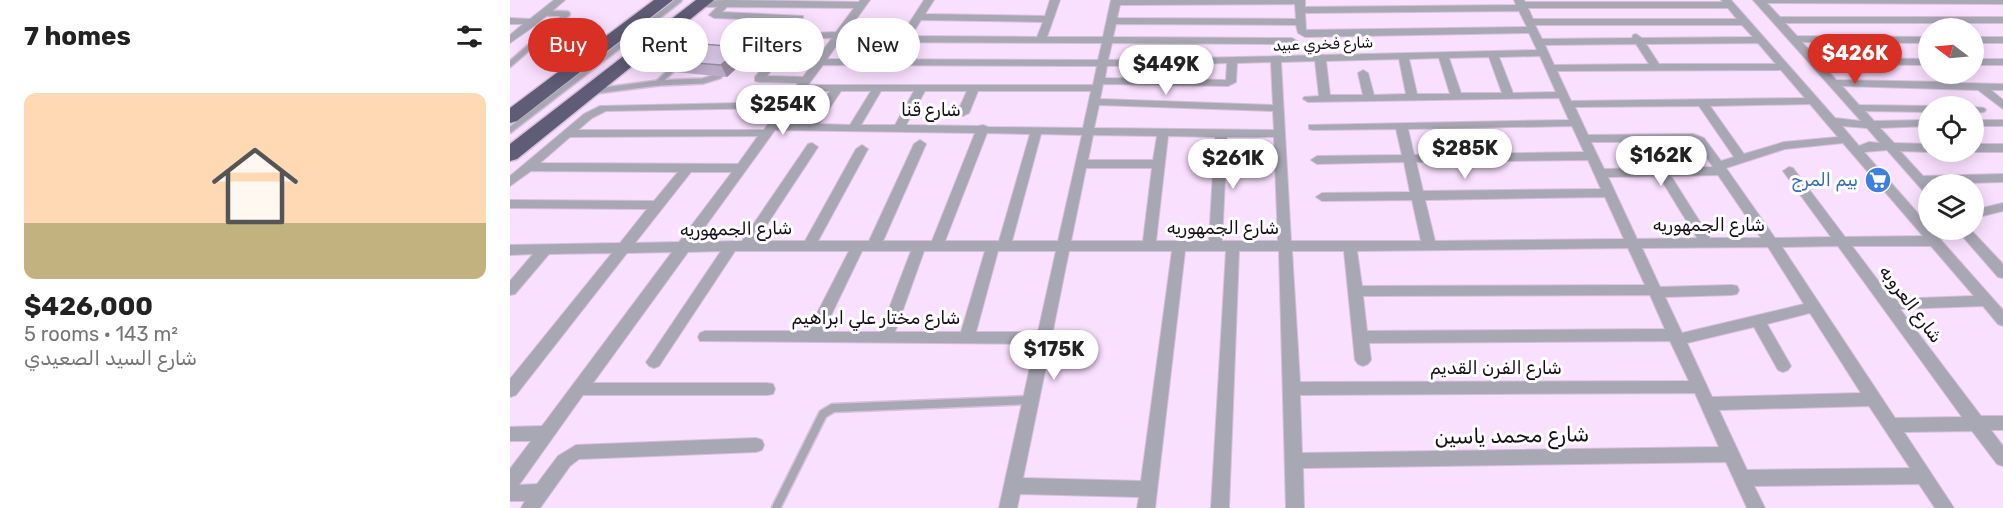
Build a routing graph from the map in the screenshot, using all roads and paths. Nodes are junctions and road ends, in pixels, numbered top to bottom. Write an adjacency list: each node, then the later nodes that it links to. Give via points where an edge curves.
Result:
1 (560, 0): 20 (street)
2 (648, 0): 96 (highway)
3 (665, 0): 105 (highway)
4 (679, 0): 120 (lane)
5 (929, 0): 21 (street)
6 (1055, 0): 26 (street)
7 (1759, 0): 8 (street); 27 (street)
8 (1893, 0): 9 (street)
9 (1987, 0): 11 (street)
10 (1116, 1): 17 (street); 30 (street)
11 (2003, 1)
12 (703, 2): 13 (street); 23 (highway)
13 (728, 2): 14 (street); 24 (street, via 714,15)
14 (814, 2): 16 (street)
15 (1728, 2): 18 (street); 34 (street)
16 (863, 3): 25 (street)
17 (1300, 4): 19 (street); 32 (street)
18 (1521, 4): 19 (street); 36 (street)
19 (1412, 9): 37 (street)
20 (545, 13): 22 (street); 66 (lane, via 567,14)
21 (918, 17): 26 (street)
22 (539, 18)
23 (683, 18)
24 (800, 18)
25 (852, 18)
26 (1048, 19): 47 (street)
27 (1777, 20): 28 (street); 40 (street)
28 (2003, 20)
29 (510, 21): 31 (street)
30 (1112, 21): 32 (street); 48 (street)
31 (528, 22)
32 (1301, 22): 37 (street, via 1301,32 1305,34)
33 (1625, 22): 34 (street); 36 (street); 50 (street)
34 (1744, 22): 43 (street)
35 (528, 26): 41 (street)
36 (1531, 26): 37 (street); 51 (street)
37 (1418, 32)
38 (836, 37): 77 (street, via 793,36 759,79)
39 (920, 39): 47 (street)
40 (1795, 39): 44 (street); 60 (street)
41 (510, 40)
42 (836, 40): 54 (street)
43 (1761, 40): 50 (street); 67 (street)
44 (1918, 40)
45 (1984, 40): 46 (street)
46 (2003, 40)
47 (1041, 41): 48 (street)
48 (1108, 41): 49 (street); 65 (street)
49 (1292, 41)
50 (1638, 41): 51 (street); 69 (street)
51 (1538, 42): 52 (street)
52 (1544, 53): 53 (street, شارع فخري عبيد); 70 (street)
53 (1492, 54): 56 (street, شارع فخري عبيد); 88 (street)
54 (824, 55)
55 (1403, 56): 56 (street, شارع فخري عبيد); 57 (street, شارع فخري عبيد); 90 (street)
56 (1443, 56): 89 (street)
57 (1320, 58): 58 (street, شارع فخري عبيد); 91 (street)
58 (1276, 60): 59 (street, شارع فخري عبيد); 101 (street)
59 (1233, 61): 65 (street, شارع فخري عبيد); 78 (street, via 1230,83)
60 (1814, 61): 62 (street); 76 (street)
61 (824, 62): 65 (street, شارع فخري عبيد)
62 (1918, 62)
63 (1984, 62): 64 (street)
64 (2003, 62)
65 (1103, 63): 78 (street)
66 (510, 64)
67 (1784, 67): 69 (street); 95 (street)
68 (620, 68): 87 (highway)
69 (1656, 68): 70 (street)
70 (1551, 69): 94 (street)
71 (669, 72): 75 (lane)
72 (812, 72): 77 (street)
73 (1363, 73): 92 (street)
74 (718, 76): 75 (lane, via 703,81)
75 (658, 83): 87 (lane)
76 (1833, 83): 80 (street); 102 (street)
77 (803, 84): 83 (street); 99 (street)
78 (1099, 84): 86 (street); 97 (street)
79 (1956, 84): 80 (street)
80 (1958, 86): 81 (street)
81 (1981, 87): 82 (street); 100 (street)
82 (2003, 87)
83 (838, 88): 84 (street); 113 (street)
84 (878, 88): 85 (street); 114 (street)
85 (921, 88): 86 (street); 116 (street)
86 (974, 88): 104 (street)
87 (591, 91): 136 (highway)
88 (1508, 95): 89 (street); 94 (street)
89 (1456, 96): 90 (street)
90 (1412, 97): 92 (street)
91 (1325, 98): 92 (street); 93 (street)
92 (1369, 98)
93 (1308, 99)
94 (1565, 99): 98 (street); 107 (street)
95 (1814, 101): 98 (street); 106 (street)
96 (510, 102)
97 (1095, 102): 101 (street); 119 (street)
98 (1702, 102): 139 (street)
99 (787, 105): 121 (street); 124 (street, via 610,107 597,110)
100 (2003, 106)
101 (1278, 108): 125 (street)
102 (1855, 108): 103 (street); 108 (street)
103 (1918, 109)
104 (963, 114)
105 (510, 117)
106 (1831, 121): 108 (street); 127 (street)
107 (1576, 123): 112 (street); 126 (street)
108 (1869, 123): 109 (street); 130 (street)
109 (1918, 123)
110 (1984, 123): 111 (street)
111 (2003, 123)
112 (1401, 126): 115 (street); 138 (street)
113 (811, 127): 114 (street, شارع قنا); 121 (street, شارع قنا)
114 (854, 127): 116 (street, شارع قنا)
115 (1313, 127)
116 (899, 128): 117 (street, شارع قنا)
117 (983, 128): 118 (street, شارع قنا); 173 (street)
118 (1037, 129): 119 (street, شارع قنا); 174 (street)
119 (1089, 129): 122 (street, شارع قنا); 141 (street)
120 (510, 130)
121 (769, 130): 124 (street, شارع قنا); 145 (street)
122 (1163, 131): 123 (street, شارع قنا); 142 (street)
123 (1221, 132): 125 (street, شارع قنا); 178 (street)
124 (568, 134): 143 (street)
125 (1280, 134): 180 (street)
126 (1584, 139): 137 (street); 146 (street, via 1695,138)
127 (1846, 139): 135 (street); 139 (street, via 1793,144)
128 (920, 144): 171 (street)
129 (812, 147): 168 (street)
130 (1891, 147): 131 (street); 135 (street); 150 (street)
131 (1918, 148)
132 (1984, 148): 133 (street)
133 (2003, 148)
134 (862, 149): 169 (street)
135 (1857, 150): 162 (street)
136 (510, 154)
137 (1592, 156): 138 (street); 149 (street)
138 (1409, 159): 140 (street); 155 (street)
139 (1741, 159): 146 (street)
140 (1317, 160)
141 (1082, 164): 142 (street); 175 (street)
142 (1159, 164): 176 (street)
143 (528, 167): 144 (street); 153 (street)
144 (688, 167): 145 (street); 158 (street)
145 (741, 168): 182 (street)
146 (1720, 168): 148 (street); 165 (street)
147 (1789, 171): 163 (street, شارع العروبه)
148 (1663, 172): 149 (street); 164 (street)
149 (1600, 173): 154 (street)
150 (1918, 178)
151 (1984, 178): 152 (street)
152 (2003, 178)
153 (510, 182)
154 (1609, 193): 155 (street); 166 (street)
155 (1417, 196): 156 (street); 167 (street)
156 (1322, 197)
157 (510, 204): 158 (street)
158 (657, 205): 183 (street)
159 (2003, 207): 160 (street)
160 (1984, 212)
161 (1973, 240): 186 (street)
162 (1935, 241): 163 (street, شارع الجمهوريه); 191 (street)
163 (1839, 242): 165 (street, شارع الجمهوريه); 192 (street, شارع العروبه)
164 (1706, 243): 165 (street, شارع الجمهوريه); 166 (street, شارع الجمهوريه)
165 (1772, 243): 193 (street)
166 (1632, 244): 167 (street, شارع الجمهوريه); 190 (street)
167 (1429, 245): 181 (street, شارع الجمهوريه)
168 (738, 246): 169 (street, شارع الجمهوريه); 182 (street, شارع الجمهوريه); 204 (street)
169 (809, 246): 170 (street, شارع الجمهوريه)
170 (858, 246): 171 (street, شارع الجمهوريه); 197 (street)
171 (874, 246): 172 (street, شارع الجمهوريه)
172 (919, 246): 173 (street, شارع الجمهوريه); 199 (street)
173 (937, 246): 174 (street, شارع الجمهوريه)
174 (999, 246): 175 (street, شارع الجمهوريه); 200 (street)
175 (1065, 246): 176 (street, شارع الجمهوريه); 201 (street)
176 (1149, 246): 177 (street, شارع الجمهوريه)
177 (1179, 246): 178 (street, شارع الجمهوريه); 227 (street)
178 (1215, 246): 179 (street, شارع الجمهوريه)
179 (1233, 246): 180 (street, شارع الجمهوريه); 234 (street)
180 (1286, 246): 181 (street, شارع الجمهوريه); 209 (street)
181 (1350, 246): 189 (street)
182 (682, 248): 183 (street, شارع الجمهوريه); 207 (street)
183 (621, 249): 185 (street, شارع الجمهوريه); 210 (street)
184 (510, 250): 185 (street, شارع الجمهوريه)
185 (546, 250): 187 (street)
186 (2003, 273)
187 (510, 290)
188 (1732, 290): 190 (street)
189 (1355, 291): 190 (street); 202 (street)
190 (1655, 291): 198 (street)
191 (1987, 301): 192 (street); 195 (street)
192 (1888, 304): 215 (street, شارع العروبه)
193 (1814, 307): 194 (street); 211 (street)
194 (1758, 320): 198 (street); 205 (street)
195 (2003, 320)
196 (705, 337): 197 (street, شارع مختار علي ابراهيم)
197 (813, 337): 199 (street, شارع مختار علي ابراهيم)
198 (1676, 337): 202 (street); 206 (street)
199 (885, 338): 200 (street, شارع مختار علي ابراهيم)
200 (967, 338): 201 (street, شارع مختار علي ابراهيم)
201 (1046, 338): 212 (street)
202 (1361, 338): 203 (street)
203 (1364, 360)
204 (654, 362)
205 (1783, 366)
206 (1700, 387): 209 (street, شارع الفرن القديم); 213 (street)
207 (580, 389): 208 (street); 217 (street)
208 (767, 389)
209 (1292, 389): 222 (street)
210 (510, 390)
211 (1874, 399): 213 (street); 216 (street)
212 (1032, 400): 226 (street); 231 (lane, via 833,408 823,414)
213 (1707, 404): 220 (street)
214 (2003, 423): 215 (street)
215 (1976, 424): 216 (street); 221 (street, شارع العروبه)
216 (1891, 425): 223 (street)
217 (547, 433): 218 (street); 225 (street)
218 (510, 434)
219 (756, 445): 228 (street, via 576,452 564,461)
220 (1731, 454): 222 (street, شارع محمد ياسين); 224 (street)
221 (2003, 459)
222 (1294, 461): 235 (street)
223 (1924, 476): 224 (street); 237 (street)
224 (1742, 478): 236 (street)
225 (510, 483)
226 (1013, 486): 227 (street); 232 (street)
227 (1148, 489): 233 (street)
228 (541, 492): 229 (street); 230 (street)
229 (510, 494)
230 (530, 508)
231 (776, 508)
232 (1008, 508)
233 (1146, 508)
234 (1220, 508)
235 (1295, 508)
236 (1756, 508)
237 (1945, 508)

